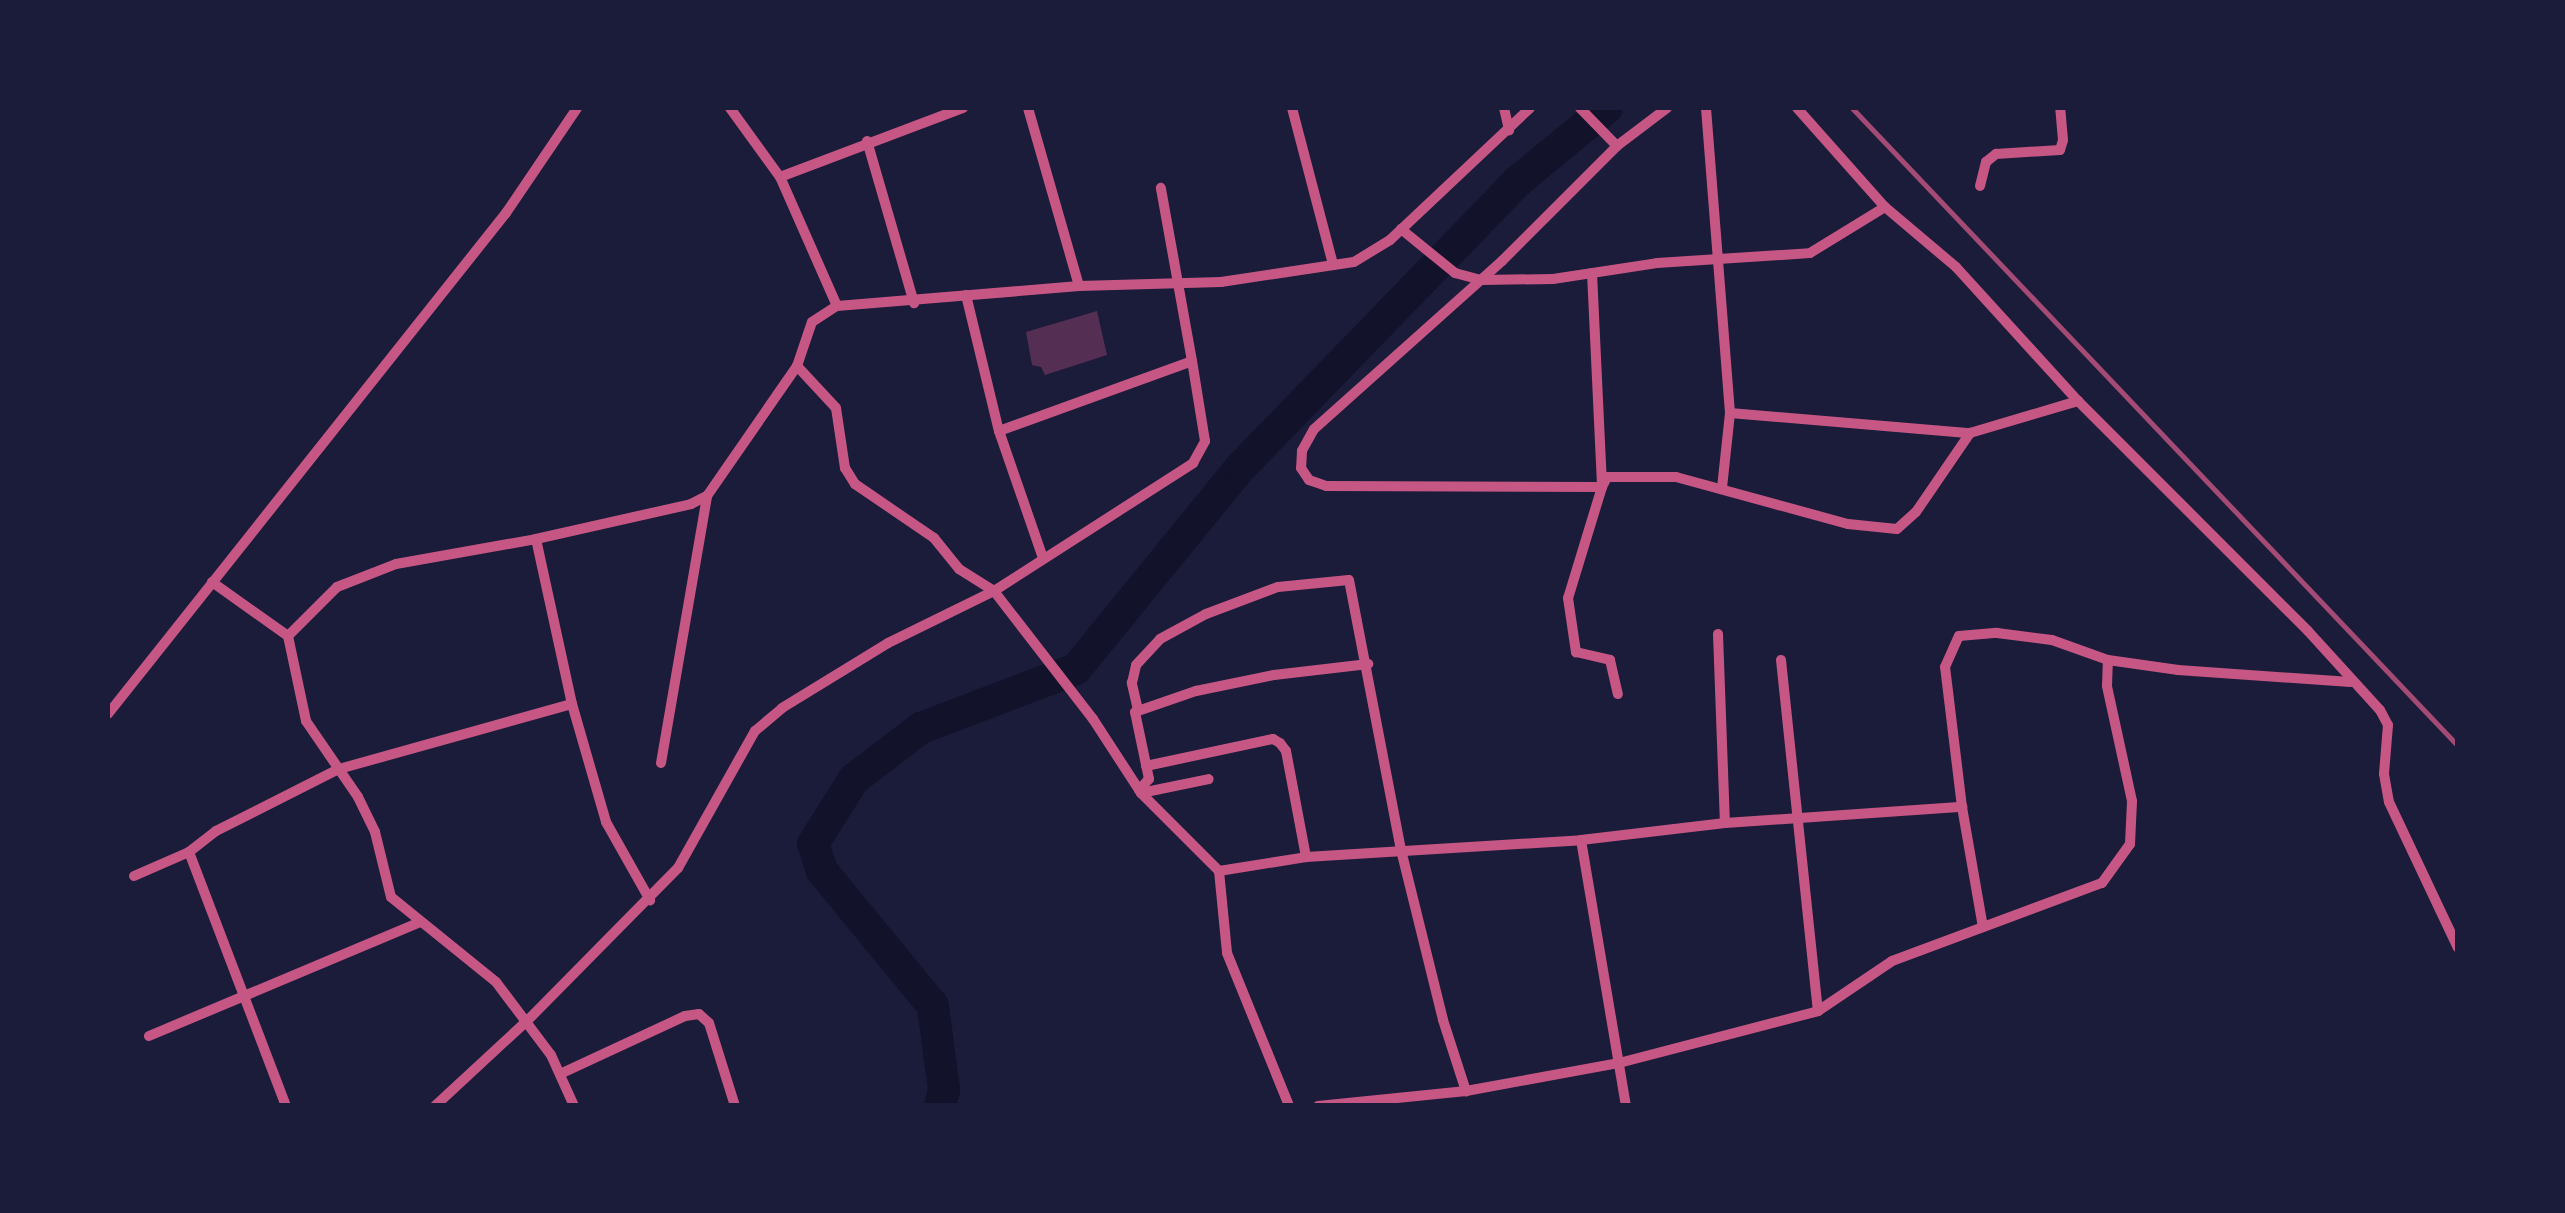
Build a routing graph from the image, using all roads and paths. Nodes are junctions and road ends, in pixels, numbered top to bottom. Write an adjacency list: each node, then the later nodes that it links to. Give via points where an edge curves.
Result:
1 (577, 108): 41 (street, via 506,212)
2 (730, 108): 16 (street)
3 (963, 108): 14 (street)
4 (1028, 108): 26 (street)
5 (1292, 108): 22 (street)
6 (1504, 108): 13 (street)
7 (1530, 108): 13 (street)
8 (1580, 108): 15 (street)
9 (1667, 108): 15 (street)
10 (1706, 108): 21 (street)
11 (1798, 108): 19 (street)
12 (2060, 108): 17 (street, via 2060,150 1996,154 1986,162)
13 (1510, 130): 20 (street)
14 (867, 141): 16 (street); 28 (street)
15 (1614, 144): 24 (street)
16 (780, 177): 29 (street)
17 (1980, 186)
18 (1160, 188): 25 (street)
19 (1885, 207): 21 (street, via 1810,253); 32 (street, via 1956,266)
20 (1401, 229): 22 (street, via 1354,262); 24 (street, via 1454,274)
21 (1718, 257): 23 (street); 33 (street)
22 (1333, 264): 25 (street)
23 (1592, 273): 24 (street); 36 (street)
24 (1481, 280): 36 (street, via 1314,429 1301,468 1309,480 1326,486)
25 (1181, 282): 26 (street); 30 (street)
26 (1079, 286): 27 (street)
27 (966, 295): 28 (street); 34 (street)
28 (914, 303): 29 (street)
29 (838, 306): 31 (street, via 812,322)
30 (1192, 361): 34 (street); 40 (street, via 1206,441 1193,462)
31 (797, 366): 38 (street); 42 (street, via 836,408 845,468 855,484 934,538 959,569)
32 (2078, 400): 35 (street); 48 (street)
33 (1730, 413): 35 (street); 37 (street)
34 (1000, 431): 40 (street)
35 (1970, 433): 37 (street, via 1897,529 1848,524)
36 (1602, 487): 37 (street, via 1607,477 1676,477); 49 (street, via 1568,598 1576,652 1610,660)
37 (1722, 488)
38 (707, 496): 39 (street); 53 (street)
39 (536, 540): 44 (street, via 396,564 345,582); 50 (street)
40 (1043, 558): 42 (street)
41 (212, 582): 44 (street); 52 (street)
42 (994, 591): 57 (street, via 1094,719); 67 (street, via 888,643 755,731 678,868)
43 (1718, 634): 60 (street)
44 (288, 636): 55 (street, via 300,708)
45 (1781, 660): 59 (street)
46 (2108, 660): 48 (street); 58 (street, via 2052,640 1996,632 1960,636 1946,667); 69 (street, via 2132,800 2130,844 2102,884)
47 (1368, 664): 51 (street, via 1274,675); 51 (street, via 1349,580 1278,587 1160,639 1136,666); 62 (street)
48 (2351, 682): 70 (street, via 2388,725 2389,802)
49 (1618, 694)
50 (572, 704): 55 (street); 67 (street, via 606,822)
51 (1138, 710): 54 (street)
52 (108, 714)
53 (660, 763)
54 (1146, 766): 57 (street, via 1149,779); 64 (street, via 1272,739 1280,743)
55 (339, 769): 63 (street, via 216,831); 68 (street, via 375,832 391,897)
56 (1209, 779): 57 (street)
57 (1140, 792): 65 (street)
58 (1962, 807): 59 (street); 69 (street)
59 (1798, 818): 60 (street); 72 (street)
60 (1725, 822): 61 (street)
61 (1581, 840): 62 (street); 75 (street)
62 (1401, 850): 64 (street); 77 (street)
63 (190, 852): 66 (street); 71 (street)
64 (1306, 857): 65 (street)
65 (1219, 871): 82 (street, via 1227,953)
66 (134, 876)
67 (650, 900): 73 (street)
68 (420, 922): 71 (street); 73 (street, via 496,982)
69 (1983, 926): 72 (street, via 1892,962)
70 (2458, 948)
71 (242, 998): 74 (street); 78 (street)
72 (1818, 1011): 75 (street)
73 (528, 1020): 76 (street); 79 (street)
74 (150, 1036)
75 (1619, 1063): 77 (street); 84 (street)
76 (560, 1074): 80 (street); 81 (street, via 699,1014 709,1024)
77 (1466, 1091): 83 (street)
78 (286, 1106)
79 (435, 1106)
80 (574, 1106)
81 (736, 1106)
82 (1289, 1106)
83 (1318, 1106)
84 (1626, 1106)

